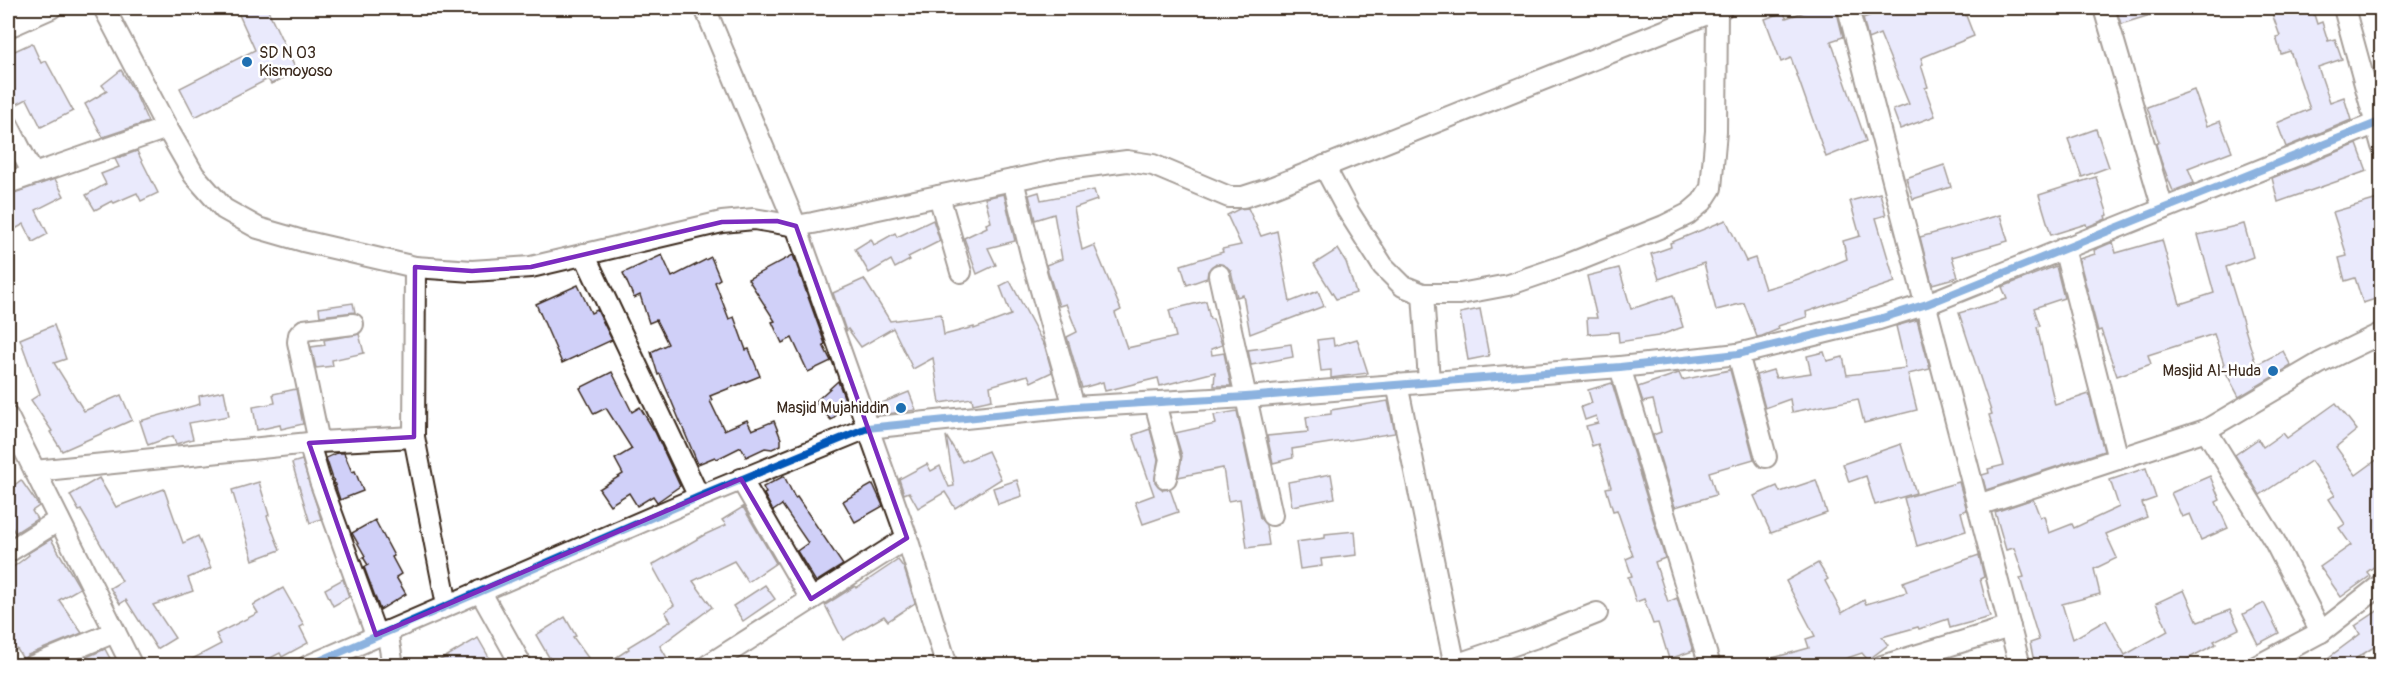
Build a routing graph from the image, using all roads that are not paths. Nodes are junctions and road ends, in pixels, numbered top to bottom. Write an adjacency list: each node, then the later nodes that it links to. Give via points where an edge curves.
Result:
1 (51, 8): 8 (street)
2 (104, 8): 11 (street)
3 (705, 8): 19 (street)
4 (1718, 8): 13 (street); 25 (street, via 1714,172 1711,188 1702,202 1664,226 1508,285 1460,294)
5 (1848, 8): 26 (street)
6 (2104, 8): 18 (street)
7 (2344, 8): 9 (street)
8 (8, 27)
9 (2378, 122): 12 (street); 18 (street)
10 (8, 125): 14 (street)
11 (167, 128): 14 (street); 22 (street, via 194,175 224,209 258,228)
12 (2382, 146)
13 (1324, 165): 15 (street, via 1243,197 1206,189 1153,165 1127,161); 25 (street, via 1383,266 1403,286)
14 (33, 174): 16 (street)
15 (1013, 180): 17 (street); 35 (street)
16 (8, 183)
17 (939, 196): 19 (street); 23 (street)
18 (2163, 209): 20 (street)
19 (796, 226): 21 (street, via 754,219 722,222); 37 (street)
20 (2064, 248): 26 (street); 42 (street)
21 (584, 254): 22 (street, via 531,267 472,271); 46 (street)
22 (415, 267): 39 (street)
23 (961, 272)
24 (1219, 275): 33 (street)
25 (1422, 294): 31 (street)
26 (1927, 304): 29 (street); 47 (street)
27 (353, 324): 40 (street, via 304,330 299,335)
28 (2382, 333): 38 (street, via 2320,363)
29 (1738, 354): 30 (street); 41 (street)
30 (1620, 367): 31 (street); 70 (street)
31 (1429, 381): 32 (street)
32 (1397, 384): 33 (street); 62 (street)
33 (1246, 397): 34 (street); 48 (street)
34 (1155, 403): 35 (street); 45 (street, via 1170,459)
35 (1074, 407): 37 (street)
36 (8, 417): 43 (street)
37 (867, 428): 44 (street); 50 (street)
38 (2206, 430): 42 (street); 59 (street, via 2275,542)
39 (414, 436): 40 (street); 55 (street)
40 (314, 443): 43 (street); 60 (street)
41 (1766, 457)
42 (2118, 459): 47 (street)
43 (35, 471): 49 (street)
44 (741, 478): 46 (street); 54 (street)
45 (1166, 478)
46 (699, 497): 53 (street)
47 (1978, 505): 57 (street)
48 (1272, 514)
49 (59, 520): 51 (street); 58 (street)
50 (907, 538): 54 (street); 69 (street)
51 (8, 552)
52 (2382, 584): 59 (street)
53 (480, 591): 55 (street); 67 (street)
54 (811, 599): 68 (street)
55 (447, 605): 60 (street)
56 (1597, 613): 62 (street)
57 (2010, 627): 71 (street); 72 (street)
58 (115, 632): 63 (street); 64 (street)
59 (2321, 632): 61 (street)
60 (381, 633): 65 (street); 66 (street)
61 (2263, 664)
62 (1454, 665)
63 (33, 666)
64 (132, 666)
65 (308, 666)
66 (393, 666)
67 (522, 666)
68 (708, 666)
69 (946, 666)
70 (1710, 666)
71 (1882, 666)
72 (2020, 666)

